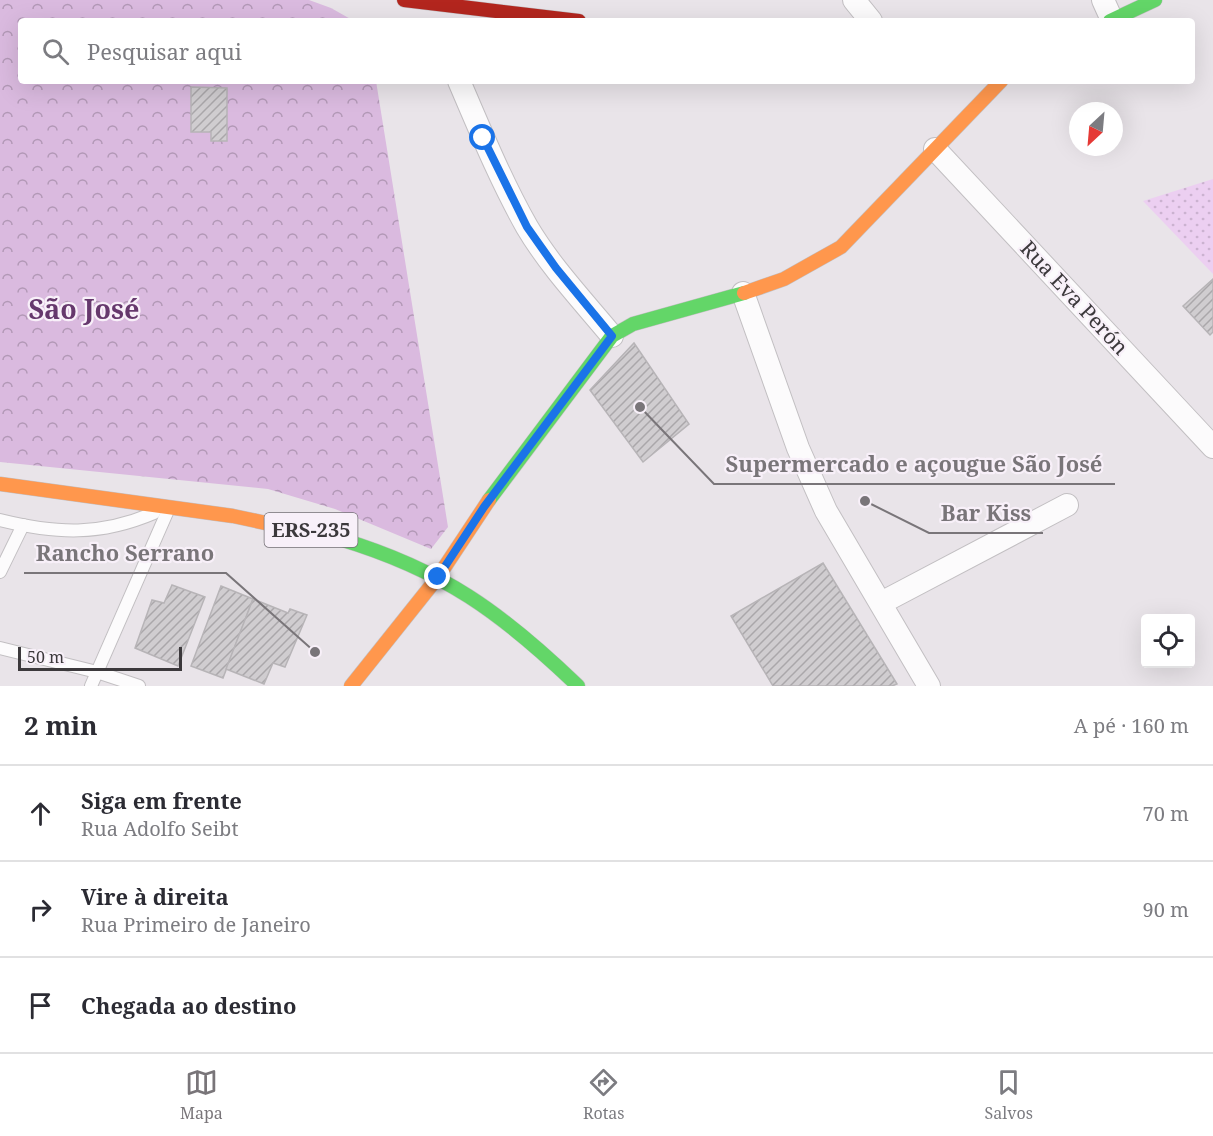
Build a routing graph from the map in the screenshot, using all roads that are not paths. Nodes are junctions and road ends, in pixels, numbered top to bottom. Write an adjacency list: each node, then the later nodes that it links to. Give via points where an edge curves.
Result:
1 (404, 0): 6 (street)
2 (855, 0): 8 (street)
3 (1103, 0): 9 (street)
4 (1155, 0): 10 (street)
5 (542, 9): 6 (street); 7 (street)
6 (430, 13)
7 (570, 18)
8 (869, 18)
9 (1110, 18)
10 (1117, 18)
11 (460, 84): 15 (street, via 527,227)
12 (998, 84): 13 (street)
13 (935, 149): 14 (street, via 841,247 784,279); 16 (street, Rua Eva Perón)
14 (743, 293): 15 (street, via 633,324); 24 (street, via 802,458 826,511)
15 (612, 336): 23 (street, via 484,507)
16 (1213, 447)
17 (0, 484): 19 (street, ERS-235)
18 (1067, 505): 24 (street)
19 (169, 507): 21 (lane, via 123,526 80,532); 23 (street, ERS-235, via 247,517 336,536); 26 (lane)
20 (0, 520): 21 (lane)
21 (23, 525): 22 (lane)
22 (0, 572)
23 (438, 577): 29 (street); 30 (street, ERS-235, via 488,608)
24 (881, 603): 31 (street)
25 (0, 648): 26 (lane)
26 (97, 672): 27 (lane); 28 (lane)
27 (91, 686)
28 (139, 686)
29 (351, 686)
30 (578, 686)
31 (929, 686)

